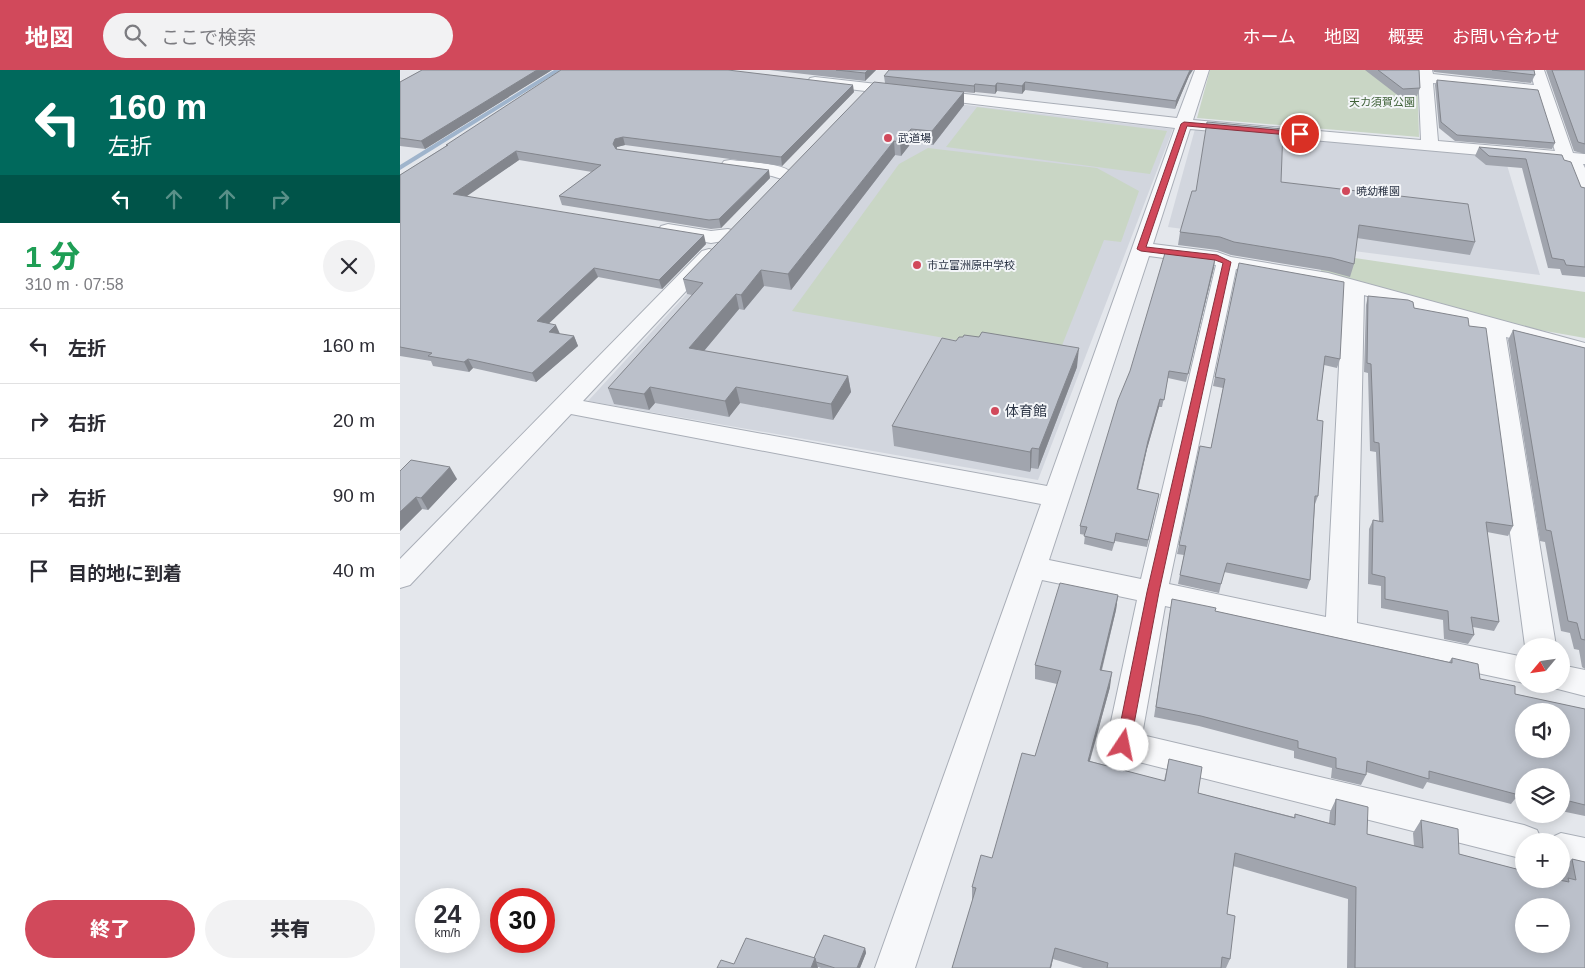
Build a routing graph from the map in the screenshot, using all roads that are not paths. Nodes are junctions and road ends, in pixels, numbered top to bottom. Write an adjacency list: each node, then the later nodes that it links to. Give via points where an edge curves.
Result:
1 (1202, 70): 6 (street)
2 (1537, 70): 5 (street)
3 (1425, 74): 5 (street); 7 (street)
4 (802, 80): 6 (street)
5 (1543, 90): 8 (street)
6 (1184, 124): 7 (street); 14 (street)
7 (1430, 146): 8 (street)
8 (1566, 157): 9 (street); 12 (street, via 1568,164 1576,167)
9 (1585, 159)
10 (710, 163): 11 (street, via 776,171)
11 (785, 175)
12 (1584, 188)
13 (654, 228): 19 (street, via 711,237 735,229)
14 (1141, 249): 15 (street); 20 (street)
15 (1227, 262): 16 (street, via 1275,268); 23 (street)
16 (1354, 286): 17 (street); 24 (street)
17 (1494, 328): 18 (street); 25 (street)
18 (1585, 350)
19 (566, 405): 20 (street); 22 (street)
20 (1055, 497): 21 (street)
21 (1032, 567): 23 (street); 32 (street)
22 (400, 577)
23 (1153, 592): 24 (street); 29 (street, via 1123,745)
24 (1341, 632): 26 (street)
25 (1539, 638)
26 (1515, 668)
27 (1570, 680): 28 (street)
28 (1585, 683)
29 (1515, 840)
30 (1570, 853): 31 (street)
31 (1585, 856)
32 (895, 968)

